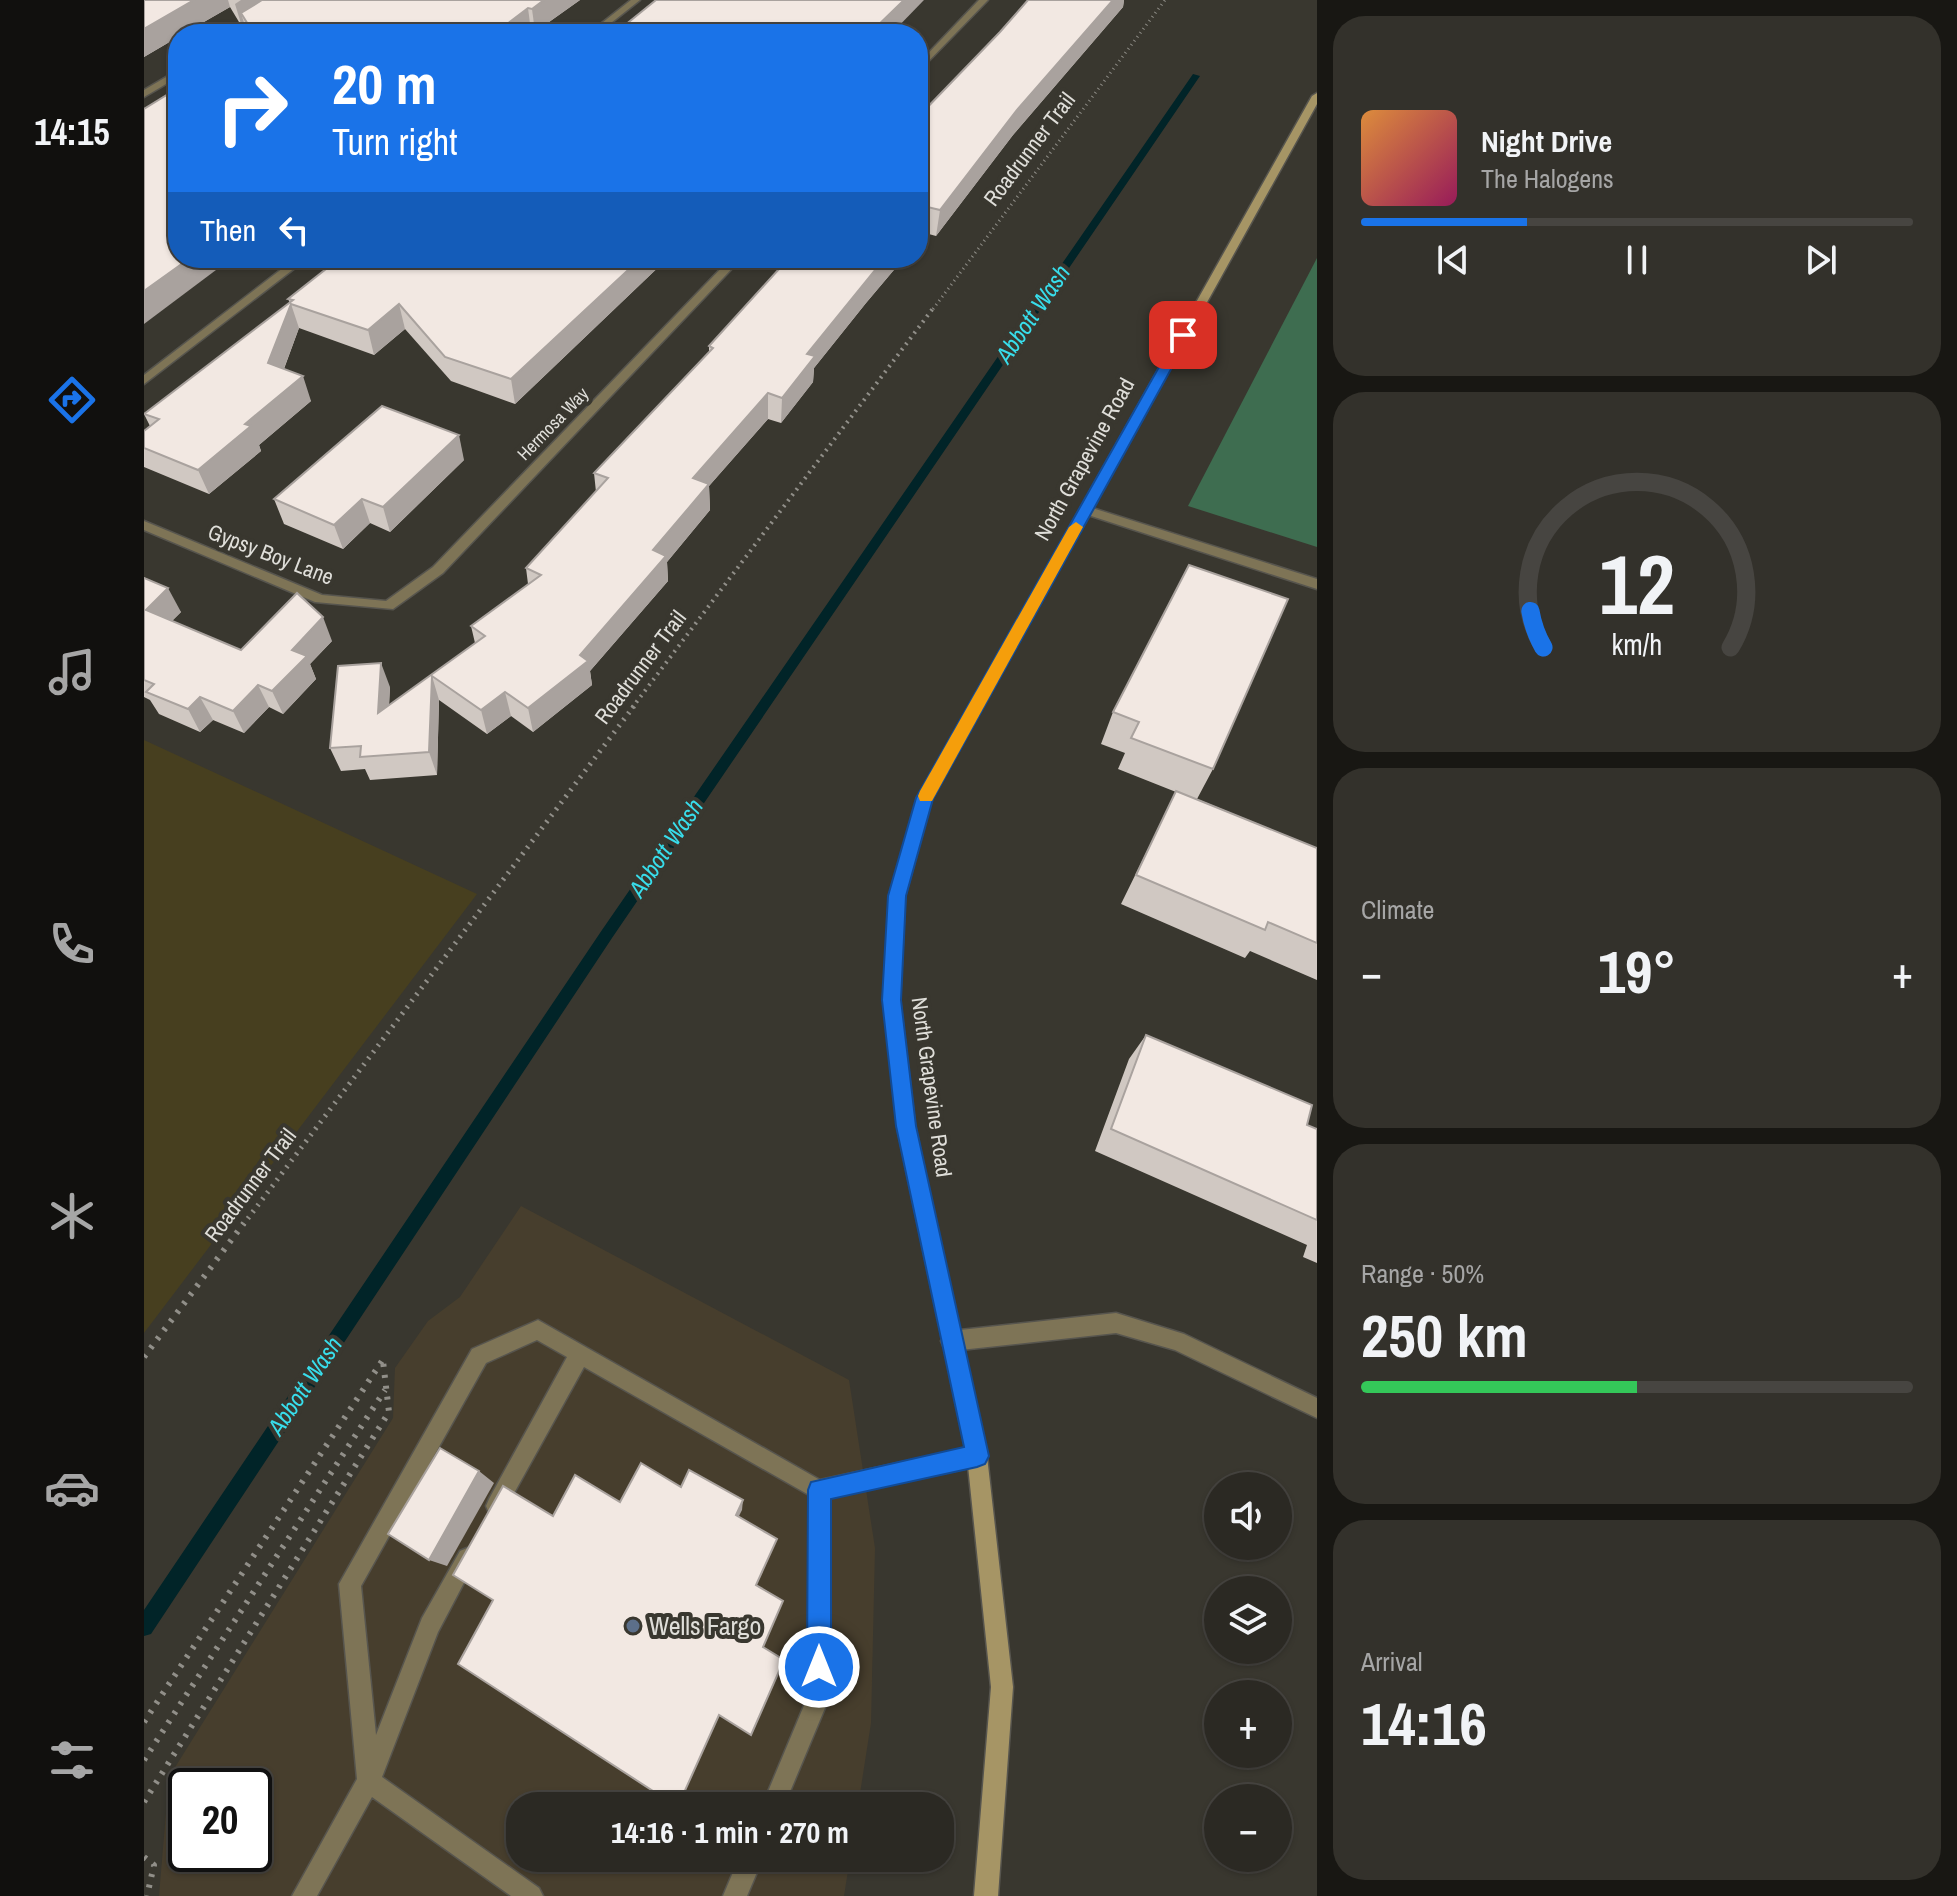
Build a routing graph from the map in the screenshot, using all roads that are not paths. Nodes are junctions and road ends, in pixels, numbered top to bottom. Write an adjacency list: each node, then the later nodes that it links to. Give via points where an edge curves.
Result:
1 (296, 0): 4 (street)
2 (636, 0): 5 (street)
3 (984, 0): 6 (street)
4 (257, 24)
5 (605, 24)
6 (928, 59)
7 (168, 79): 8 (street)
8 (144, 94)
9 (1317, 96): 13 (main road, North Grapevine Road)
10 (290, 268): 12 (street)
11 (727, 268): 16 (street, Hermosa Way, via 438,570)
12 (144, 381)
13 (1086, 510): 15 (street); 17 (main road, North Grapevine Road, via 925,798 897,896 892,1000 906,1126)
14 (144, 525): 16 (street, Gypsy Boy Lane, via 320,599)
15 (1317, 584)
16 (388, 606)
17 (951, 1341): 19 (street, via 1116,1323 1177,1341); 20 (main road, North Grapevine Road)
18 (580, 1354): 21 (street); 22 (street, via 430,1626); 22 (street, via 538,1330 479,1356 350,1584)
19 (1317, 1408)
20 (977, 1456): 21 (street); 28 (main road, North Grapevine Road, via 1002,1687)
21 (819, 1490): 23 (street, via 819,1696)
22 (369, 1781): 25 (street); 26 (street)
23 (779, 1792)
24 (745, 1872): 27 (street)
25 (304, 1896)
26 (531, 1896)
27 (735, 1896)
28 (986, 1896)

